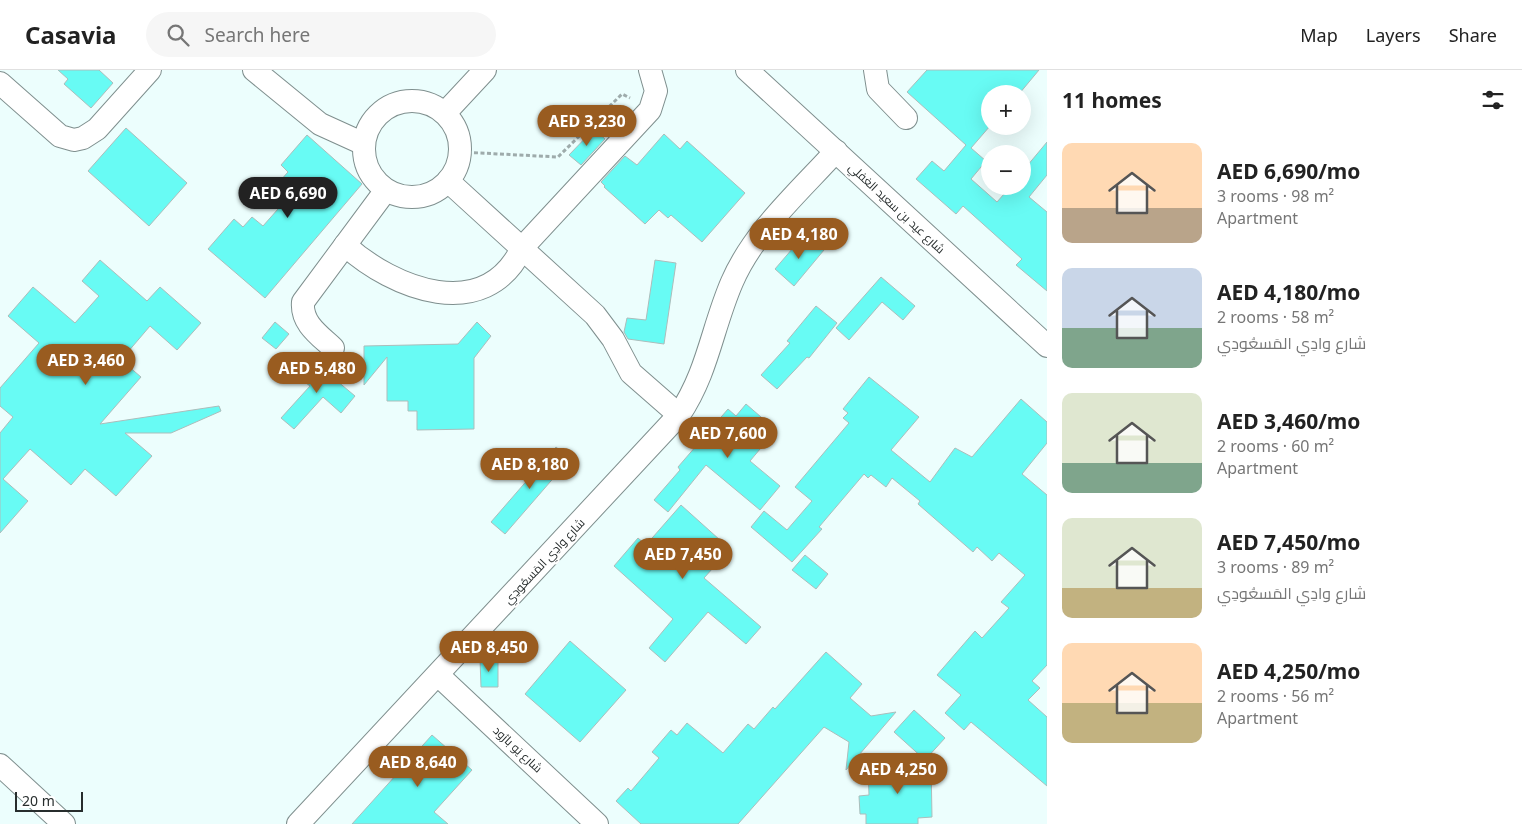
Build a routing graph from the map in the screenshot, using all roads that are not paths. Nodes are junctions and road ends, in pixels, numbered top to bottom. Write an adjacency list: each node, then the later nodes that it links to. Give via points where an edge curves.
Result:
1 (150, 70): 7 (street, via 91,135 74,140 60,136)
2 (254, 70): 10 (street, via 320,124)
3 (485, 70): 8 (street)
4 (650, 70): 15 (street, via 656,91 650,110)
5 (747, 70): 11 (street, شارع عيد بن سعيد الغفلي)
6 (875, 70): 9 (street, via 878,89)
7 (0, 83)
8 (445, 113): 10 (street, via 421,101 395,103 374,119); 12 (street, via 457,131 460,152)
9 (906, 118)
10 (364, 144): 13 (street, via 369,170)
11 (836, 151): 16 (street, شارع عيد بن سعيد الغفلي); 18 (street, شارع وادِي المَسعُودِي, via 764,232 741,264 727,295 700,379)
12 (448, 181): 13 (street, via 438,190 412,198); 15 (street)
13 (386, 190): 14 (street)
14 (346, 245): 15 (street, via 360,258 394,278 427,289 459,293 474,291 498,280); 17 (street, via 303,302 306,321)
15 (522, 248): 18 (street, via 595,315 631,373)
16 (1046, 344)
17 (333, 348)
18 (679, 415): 19 (street, شارع وادِي المَسعُودِي)
19 (438, 675): 22 (street, شارع وادِي المَسعُودِي); 23 (street, شارع يَو بارُود)
20 (0, 765): 21 (street)
21 (64, 824)
22 (298, 824)
23 (597, 824)

